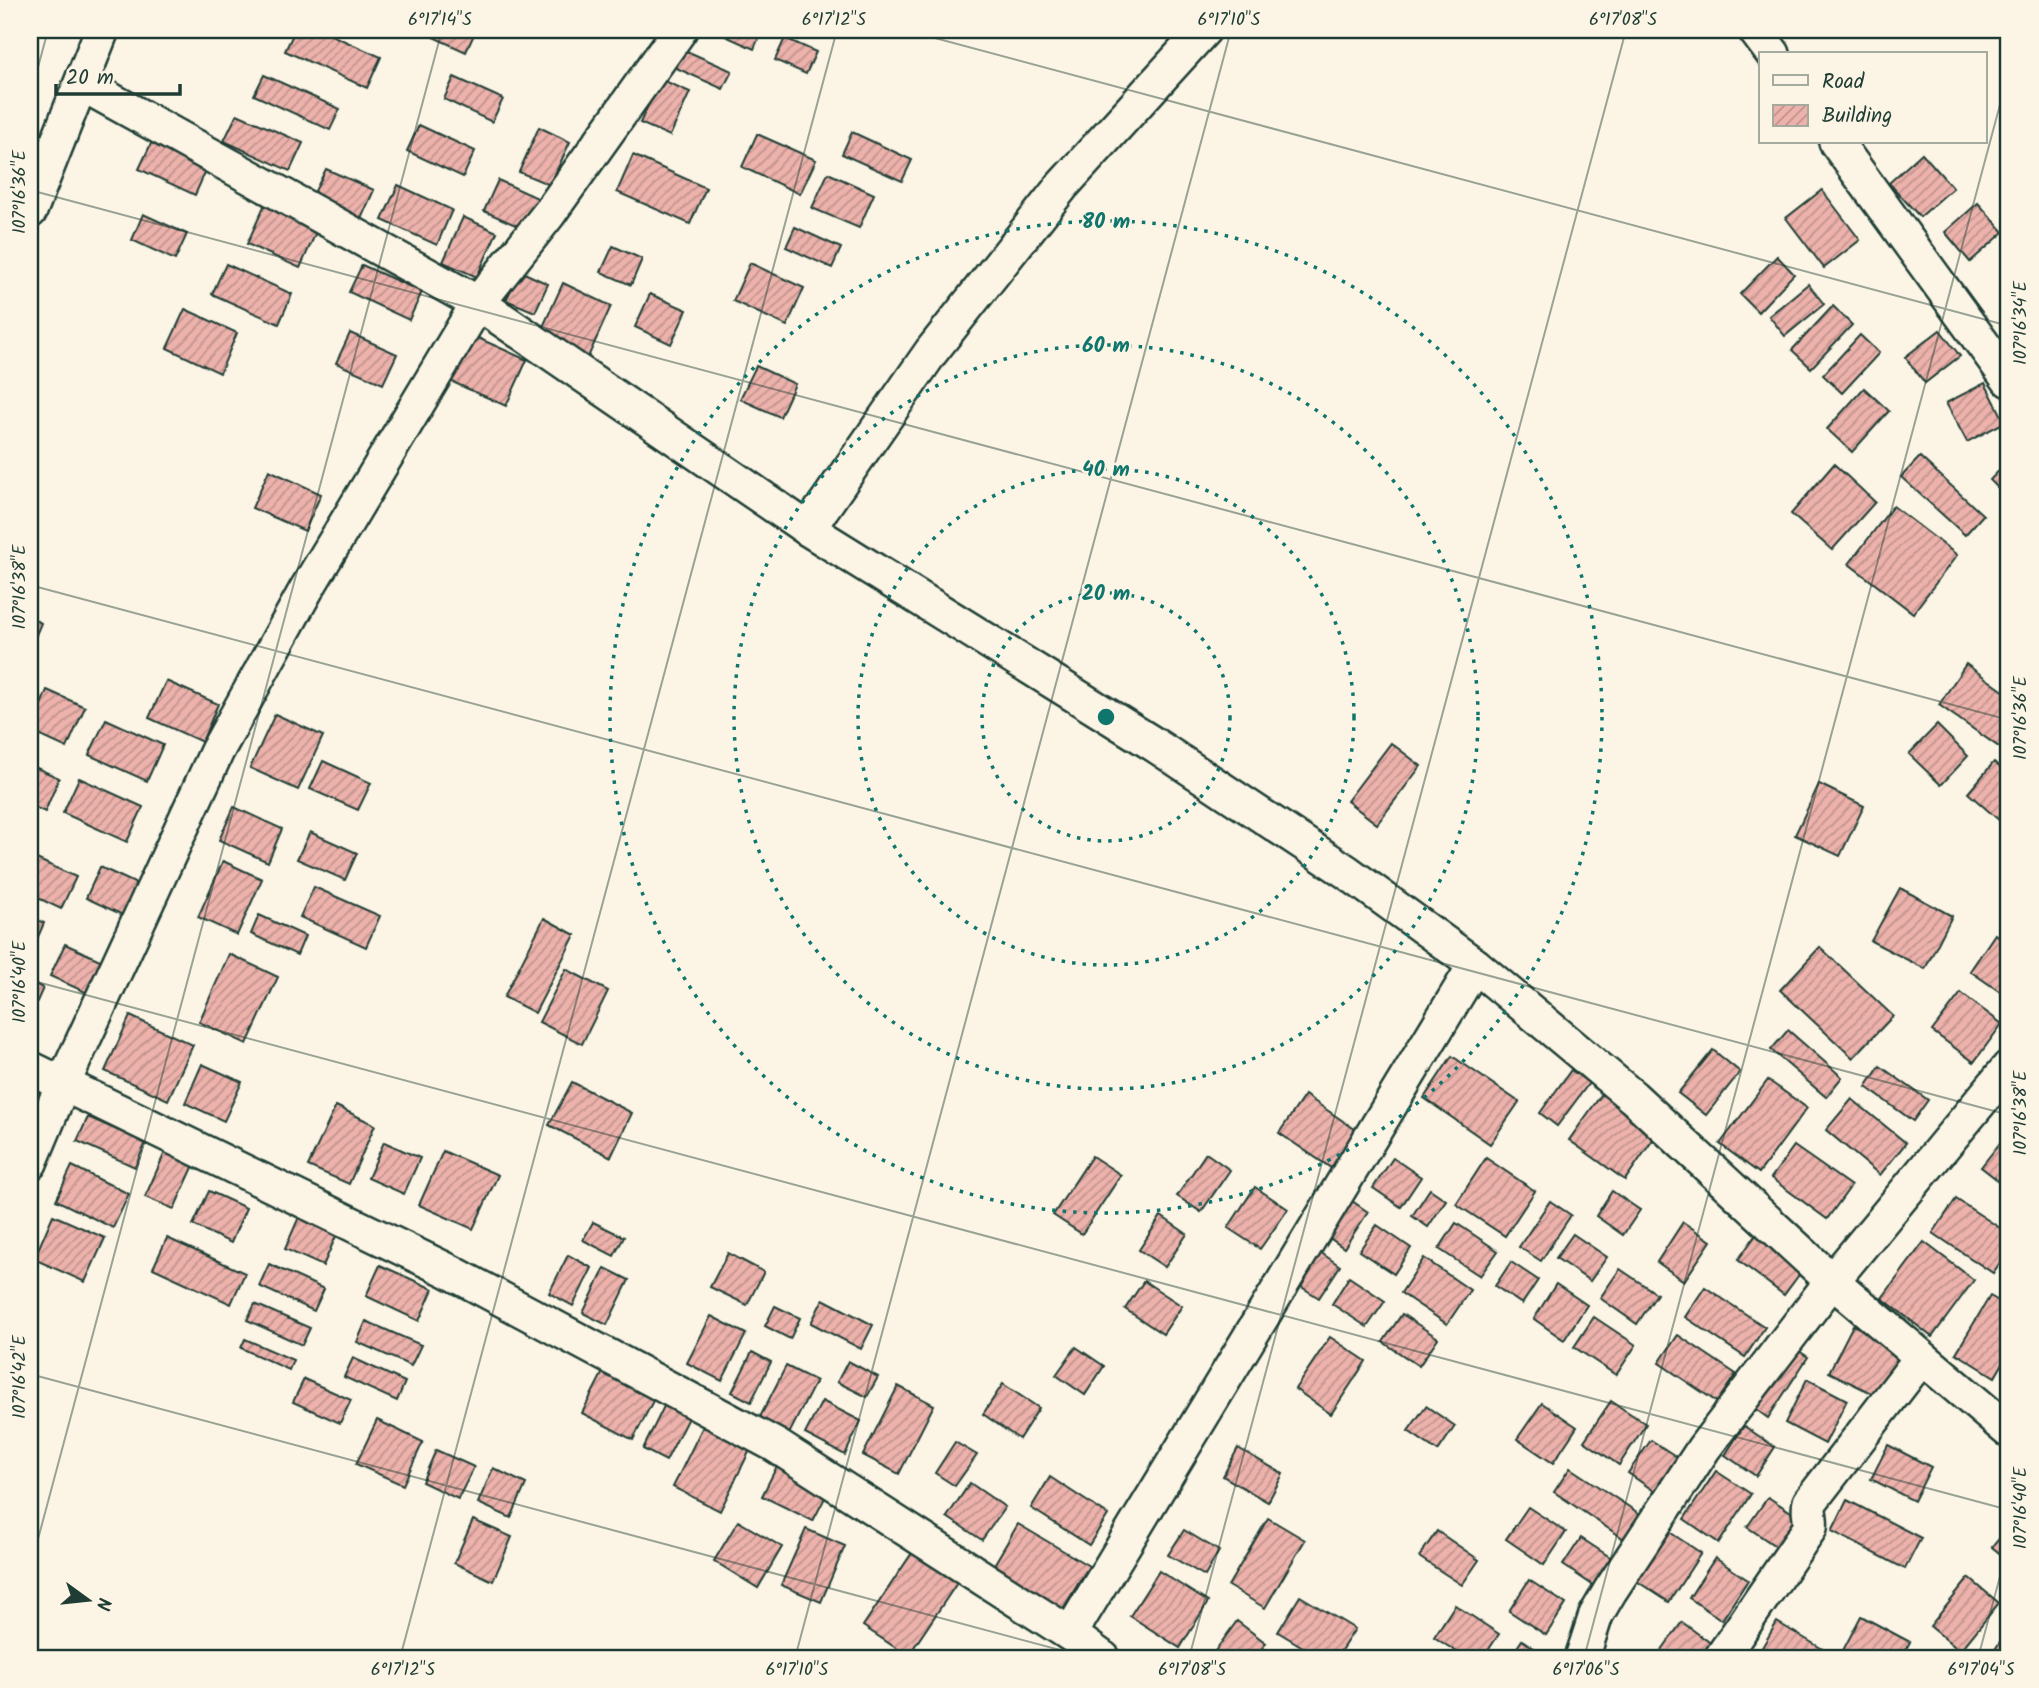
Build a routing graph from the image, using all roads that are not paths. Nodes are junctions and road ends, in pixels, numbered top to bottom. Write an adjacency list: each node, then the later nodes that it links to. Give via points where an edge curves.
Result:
1 (102, 30): 6 (street)
2 (680, 30): 9 (street, via 548,215)
3 (1204, 30): 11 (street, via 1062,186 931,352)
4 (1755, 30): 5 (street)
5 (1772, 52)
6 (82, 83): 8 (street); 9 (street)
7 (1837, 144): 10 (street)
8 (30, 211)
9 (478, 303): 11 (street); 15 (street, via 306,590 217,751)
10 (2009, 380)
11 (808, 530): 12 (street, via 1156,745 1347,872)
12 (1475, 965): 17 (street, via 1633,1097); 20 (street)
13 (2009, 1066): 17 (street)
14 (30, 1068): 15 (street)
15 (63, 1084): 16 (street); 20 (street, via 449,1271 775,1445)
16 (30, 1163)
17 (1832, 1281): 18 (street); 22 (street, via 1690,1470 1596,1615)
18 (1921, 1358): 19 (street); 23 (street, via 1811,1502 1807,1511 1810,1528)
19 (2009, 1431)
20 (1070, 1634): 21 (street)
21 (1103, 1658)
22 (1582, 1658)
23 (1721, 1658)

